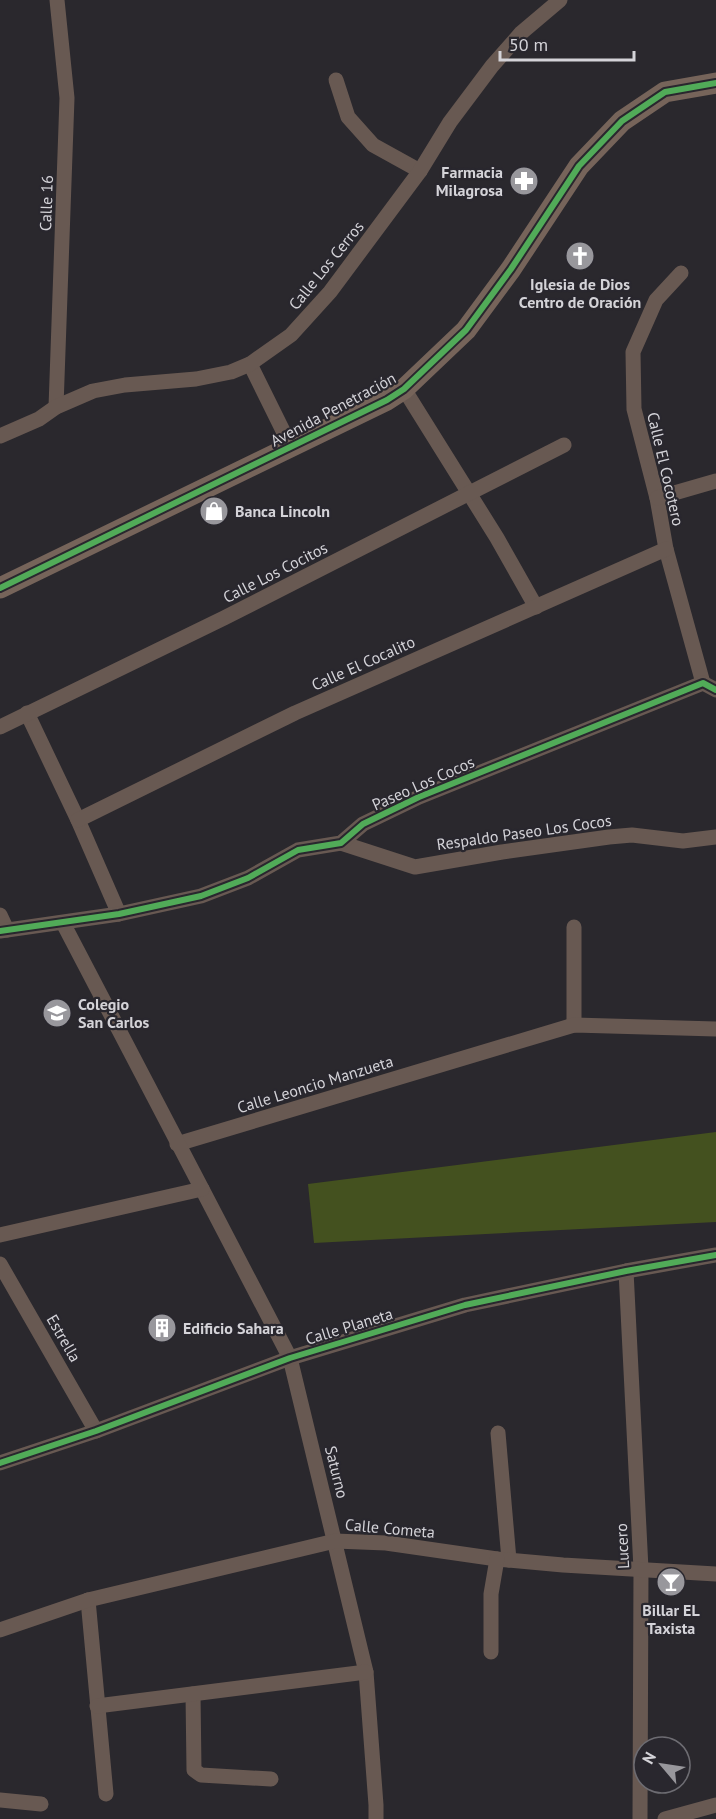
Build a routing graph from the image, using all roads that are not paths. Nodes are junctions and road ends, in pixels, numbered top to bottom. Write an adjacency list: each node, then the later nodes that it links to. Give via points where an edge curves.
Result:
1 (57, 0): 9 (street, Calle 16, via 67,98)
2 (560, 0): 5 (street, Calle Los Cerros, via 521,33 492,66)
3 (336, 80): 5 (street, via 348,117 373,145)
4 (716, 83): 8 (street, Avenida Penetración, via 665,92 622,121 579,166 466,330)
5 (420, 171): 7 (street, Calle Los Cerros, via 330,292 291,335)
6 (681, 273): 15 (street, Calle El Cocotero, via 656,300 633,352 634,409)
7 (250, 364): 9 (street, Calle Los Cerros, via 231,372 93,391); 12 (street)
8 (404, 389): 12 (street, Avenida Penetración); 14 (street)
9 (56, 407): 10 (street, Calle Los Cerros)
10 (0, 436)
11 (564, 445): 14 (street, Calle Los Cocitos)
12 (291, 447): 17 (street, Avenida Penetración)
13 (716, 481): 15 (street)
14 (468, 494): 18 (street); 20 (street, Calle Los Cocitos)
15 (657, 498): 16 (street, Calle El Cocotero)
16 (666, 549): 18 (street, Calle El Cocalito); 19 (street, Calle El Cocotero)
17 (0, 588)
18 (536, 607): 22 (street, Calle El Cocalito, via 295,712)
19 (710, 686): 24 (street, Paseo Los Cocos, via 418,796 363,824)
20 (27, 713): 21 (street, Calle Los Cocitos); 22 (street)
21 (0, 727)
22 (78, 819): 25 (street)
23 (716, 837): 24 (street, Respaldo Paseo Los Cocos, via 682,841 633,835 609,837 415,867)
24 (341, 843): 25 (street, via 298,850 248,878 201,896)
25 (119, 914): 27 (street)
26 (0, 915): 29 (street)
27 (63, 923): 29 (street); 32 (street)
28 (574, 927): 30 (street)
29 (4, 931)
30 (573, 1025): 31 (street, Calle Leoncio Manzueta); 32 (street, Calle Leoncio Manzueta)
31 (716, 1029)
32 (177, 1144): 33 (street)
33 (202, 1189): 34 (street); 38 (street, Saturno)
34 (0, 1235)
35 (716, 1255): 37 (street, Calle Planeta)
36 (0, 1264): 39 (street, Estrella)
37 (626, 1271): 38 (street, Calle Planeta, via 465,1305); 44 (street, Lucero)
38 (290, 1358): 39 (street, Calle Planeta); 42 (street, Saturno)
39 (96, 1431): 41 (street, Calle Planeta)
40 (498, 1434): 43 (street)
41 (0, 1463)
42 (335, 1541): 43 (street, Calle Cometa, via 386,1543); 46 (street, Calle Cometa); 49 (street, Saturno)
43 (503, 1560): 44 (street, Calle Cometa); 48 (street, via 492,1594)
44 (641, 1569): 45 (street, Calle Cometa); 58 (street, Lucero)
45 (716, 1574)
46 (88, 1600): 47 (street, Calle Cometa); 51 (street)
47 (0, 1630)
48 (491, 1652)
49 (366, 1672): 50 (street); 57 (street, Saturno)
50 (193, 1694): 51 (street); 52 (street, via 196,1773)
51 (97, 1706): 53 (street)
52 (271, 1779)
53 (105, 1794)
54 (0, 1800): 55 (street)
55 (41, 1804)
56 (716, 1805): 59 (street)
57 (376, 1819)
58 (640, 1819)
59 (665, 1819)

